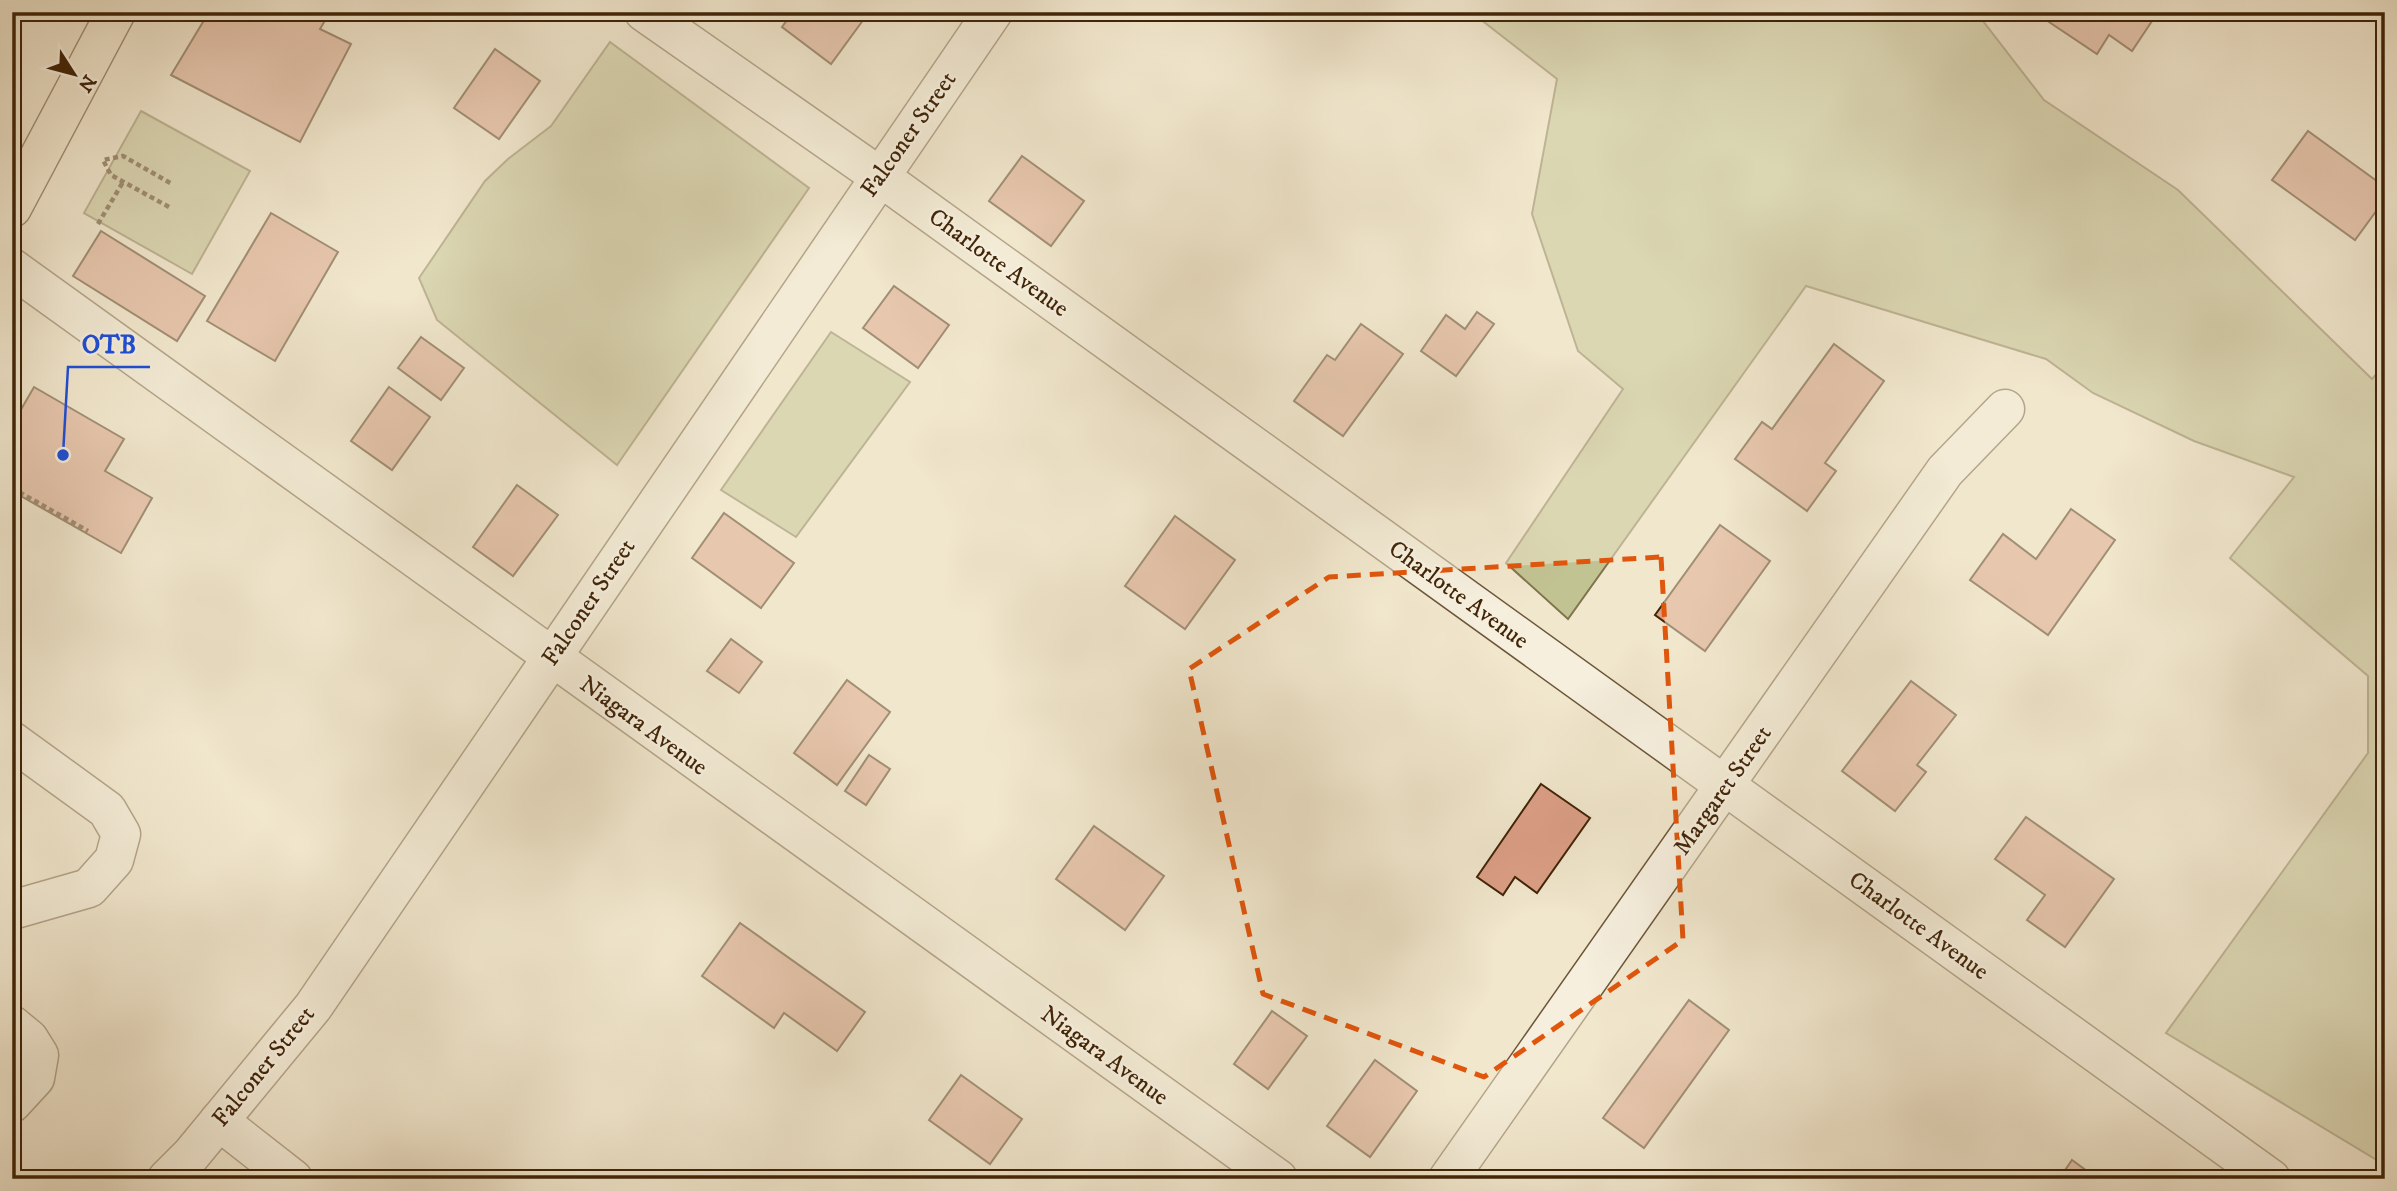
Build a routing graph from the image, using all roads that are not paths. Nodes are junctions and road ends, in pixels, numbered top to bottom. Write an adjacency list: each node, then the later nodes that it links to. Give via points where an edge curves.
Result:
1 (116, 12): 5 (main road)
2 (644, 12): 4 (street, Charlotte Avenue)
3 (993, 12): 4 (street, Falconer Street)
4 (879, 176): 8 (street, Falconer Street); 10 (street, Charlotte Avenue)
5 (12, 208)
6 (12, 268): 8 (street, Niagara Avenue)
7 (2005, 409): 10 (street, Margaret Street, via 1945,471)
8 (550, 657): 14 (street, Falconer Street, via 313,1007); 17 (street, Niagara Avenue)
9 (12, 741): 11 (street, via 107,810 121,834 114,860 89,888)
10 (1725, 786): 18 (street, Margaret Street); 19 (street, Charlotte Avenue)
11 (12, 910)
12 (12, 1025): 13 (street, via 39,1055 35,1078)
13 (12, 1103)
14 (219, 1121): 15 (street, Falconer Street); 16 (street)
15 (167, 1179)
16 (293, 1179)
17 (1278, 1179)
18 (1448, 1179)
19 (2271, 1179)

